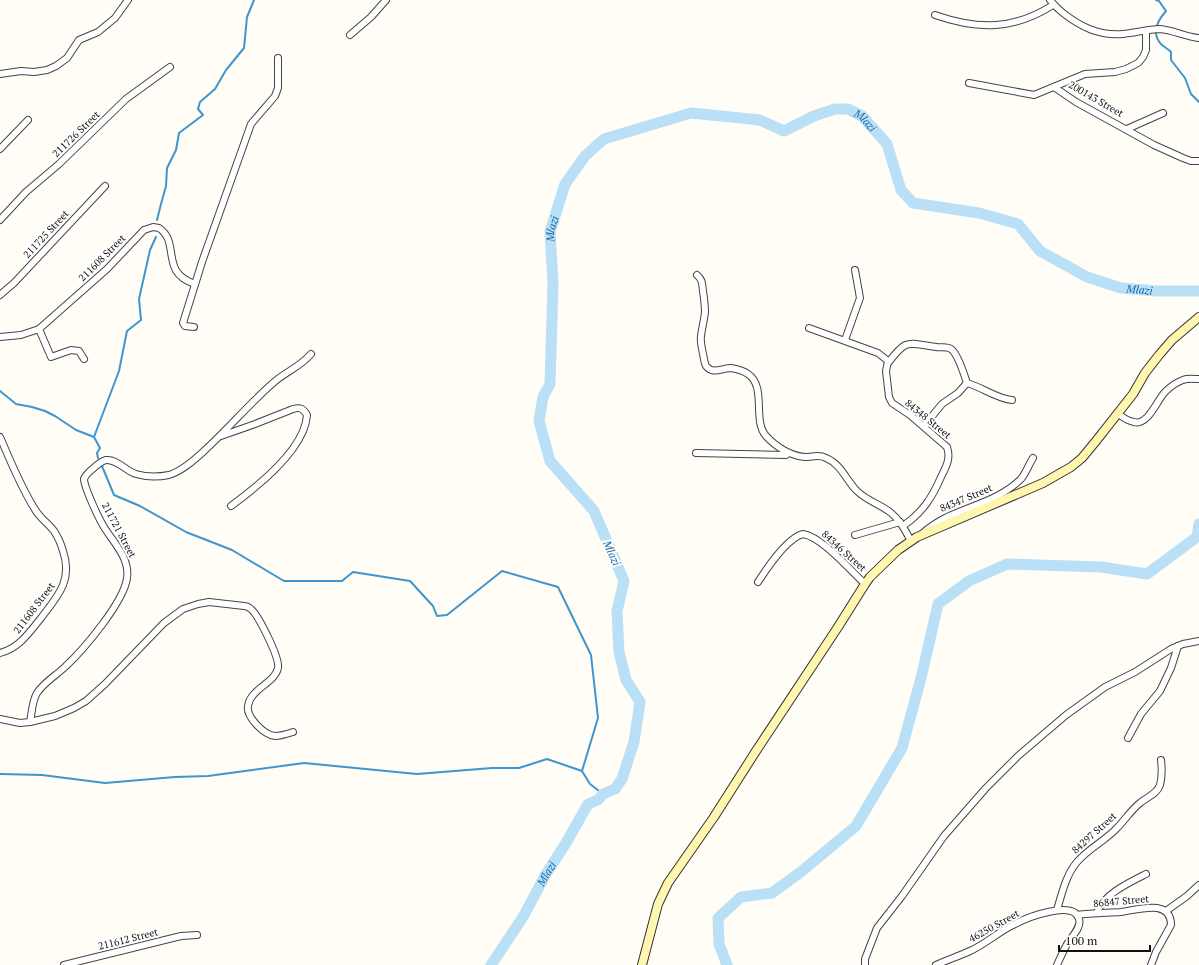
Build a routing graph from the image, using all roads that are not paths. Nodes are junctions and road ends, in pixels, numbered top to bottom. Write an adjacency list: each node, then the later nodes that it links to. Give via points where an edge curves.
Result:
1 (128, 0): 10 (street, via 115,18 98,32 79,40 67,58 56,66 34,72)
2 (386, 0): 6 (street)
3 (1052, 2): 4 (street, via 1030,18 996,26 961,23); 5 (street, via 1091,31 1114,35)
4 (935, 15)
5 (1149, 31): 7 (street, via 1161,29); 12 (street, via 1143,57 1133,66 1114,72 1085,74)
6 (350, 35)
7 (1199, 38)
8 (278, 58): 22 (street, via 278,88 275,96 251,124)
9 (170, 67): 19 (street, 211726 Street, via 126,99 69,155 26,192)
10 (0, 74)
11 (969, 83): 12 (street, via 1027,95 1034,95)
12 (1054, 86): 15 (street, 200143 Street, via 1076,102)
13 (1163, 113): 15 (street, 200143 Street)
14 (28, 120): 16 (street)
15 (1127, 129): 17 (street, 200143 Street, via 1182,158)
16 (0, 149)
17 (1199, 160)
18 (105, 186): 23 (street, 211725 Street)
19 (0, 220)
20 (855, 270): 29 (street, via 860,298)
21 (697, 275): 41 (street, via 702,281 705,303 701,337 704,362 712,370 732,368 753,378 759,401 761,428 767,437)
22 (194, 284): 25 (street, via 183,323 185,326); 27 (street, 211608 Street, via 186,281 176,271 165,234 159,228 149,228)
23 (0, 295)
24 (1199, 317): 36 (street, via 1172,340 1149,367)
25 (194, 327)
26 (809, 328): 29 (street)
27 (39, 329): 28 (street, 211608 Street, via 21,335); 31 (street, via 51,357 74,350 79,351)
28 (0, 337)
29 (845, 340): 32 (street, via 878,353 887,358)
30 (311, 354): 38 (street, 211721 Street, via 274,382)
31 (84, 358)
32 (888, 363): 34 (street, via 898,350 907,344 949,347 957,357); 37 (street, 84348 Street, via 886,371 892,403)
33 (1199, 379): 36 (street, via 1184,380 1172,386 1143,421 1134,423)
34 (967, 382): 35 (street, via 1003,399); 37 (street, via 958,393 942,404)
35 (1012, 400)
36 (1118, 413): 46 (street, via 1089,450 1057,476)
37 (924, 426): 44 (street, 84348 Street, via 947,447 948,463 927,504)
38 (219, 436): 43 (street, via 293,408 298,407 307,415 307,421 297,441 272,473); 53 (street, 211721 Street, via 186,465 168,475 136,474 116,462 107,460 86,474 84,481 89,494 102,525 119,547 127,566 128,577 117,604 87,644 37,693)
39 (0, 437): 51 (street, 211608 Street, via 34,508 60,542 67,574 54,601 26,637 13,648)
40 (696, 453): 41 (street)
41 (789, 453): 44 (street, via 806,457 826,457 840,468 860,494 889,512)
42 (1034, 458): 46 (street, 84347 Street, via 1022,478 1003,493 940,519)
43 (231, 506)
44 (903, 527): 45 (street); 46 (street)
45 (855, 535)
46 (914, 539): 48 (street, via 888,560)
47 (758, 582): 48 (street, 84346 Street, via 786,546 803,534 812,537 829,550)
48 (865, 584): 66 (street, via 714,817 668,883 658,904)
49 (1199, 641): 50 (street)
50 (1178, 646): 55 (street, via 1160,691 1141,714); 67 (street, via 1105,687 1081,704 1018,756 986,788 948,830 877,928)
51 (0, 653)
52 (0, 719): 53 (street)
53 (30, 722): 54 (street, via 55,716 86,701 164,623 183,609 209,602 249,607 254,613 271,643 278,667 273,676 251,698 249,712 265,733 274,736)
54 (292, 732)
55 (1128, 738)
56 (1161, 760): 59 (street, 84297 Street, via 1160,785 1156,791 1076,862 1066,881)
57 (1146, 874): 61 (street, via 1112,894 1101,904)
58 (1199, 885): 60 (street)
59 (1057, 910): 62 (street, 46250 Street, via 1070,910); 64 (street, 46250 Street, via 1015,924 970,951)
60 (1166, 911): 61 (street, 86847 Street, via 1147,908); 69 (street, via 1170,916 1171,925)
61 (1097, 913): 62 (street, 86847 Street)
62 (1077, 914): 68 (street, via 1078,928 1066,945)
63 (197, 935): 65 (street, 211612 Street, via 181,936)
64 (939, 964)
65 (64, 965)
66 (642, 965)
67 (865, 965)
68 (1057, 965)
69 (1151, 965)

